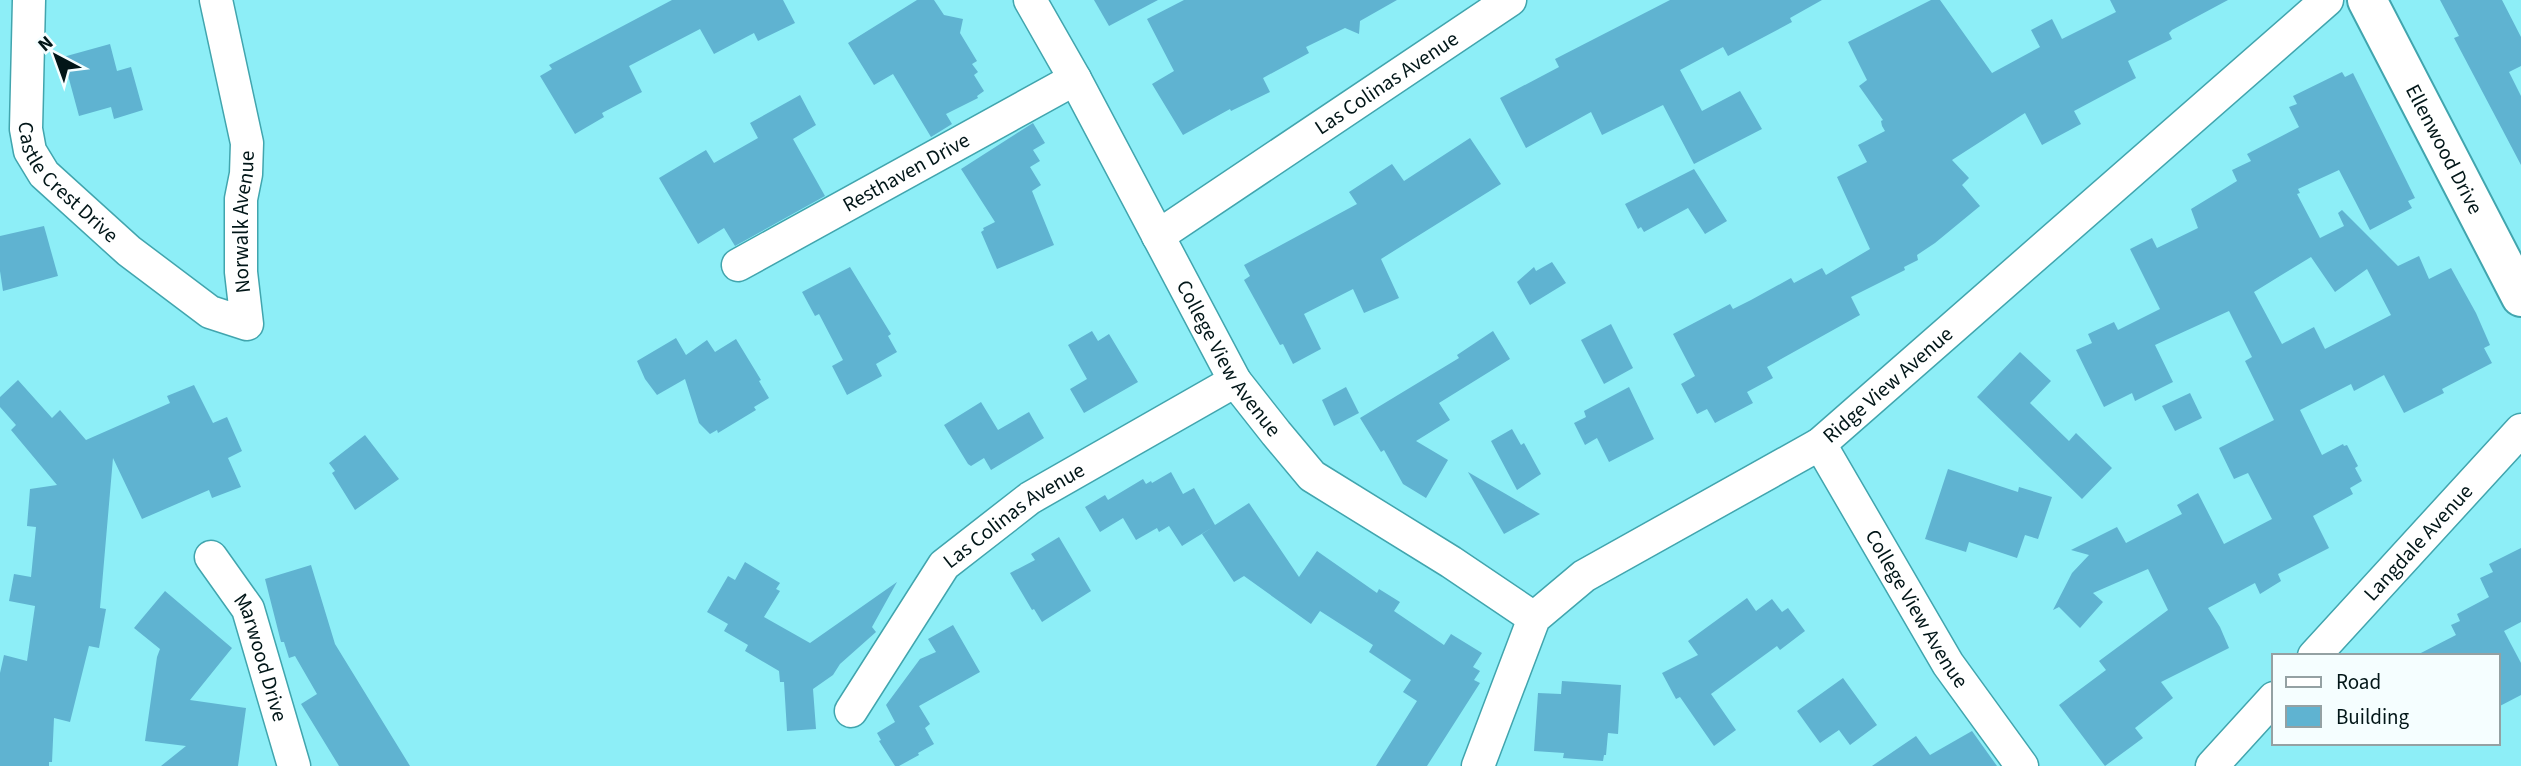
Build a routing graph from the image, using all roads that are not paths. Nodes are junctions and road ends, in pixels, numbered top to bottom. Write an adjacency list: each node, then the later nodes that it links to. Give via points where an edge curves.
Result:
1 (29, 0): 11 (street, Castle Crest Drive, via 26,130 30,150 44,174 129,251)
2 (216, 0): 11 (street, Norwalk Avenue, via 247,144 241,198 241,272 247,324)
3 (1030, 0): 7 (street, College View Avenue)
4 (1510, 0): 8 (street, Las Colinas Avenue)
5 (2327, 0): 14 (street, Ridge View Avenue)
6 (2367, 0): 10 (street, Ellenwood Drive)
7 (1075, 79): 8 (street, College View Avenue); 9 (street, Resthaven Drive)
8 (1158, 236): 12 (street, College View Avenue)
9 (738, 265)
10 (2521, 297)
11 (210, 312)
12 (1235, 381): 16 (street, College View Avenue, via 1312,477); 19 (street, Las Colinas Avenue, via 1030,498 944,565)
13 (2521, 430): 17 (street, Langdale Avenue)
14 (1820, 444): 16 (street, Ridge View Avenue, via 1584,576); 22 (street, College View Avenue, via 1948,664)
15 (211, 557): 20 (street, Marwood Drive, via 248,609)
16 (1534, 618): 21 (street, Ridge View Avenue)
17 (2316, 654)
18 (2272, 700): 23 (street)
19 (851, 711)
20 (294, 766)
21 (1478, 766)
22 (2022, 766)
23 (2212, 766)

